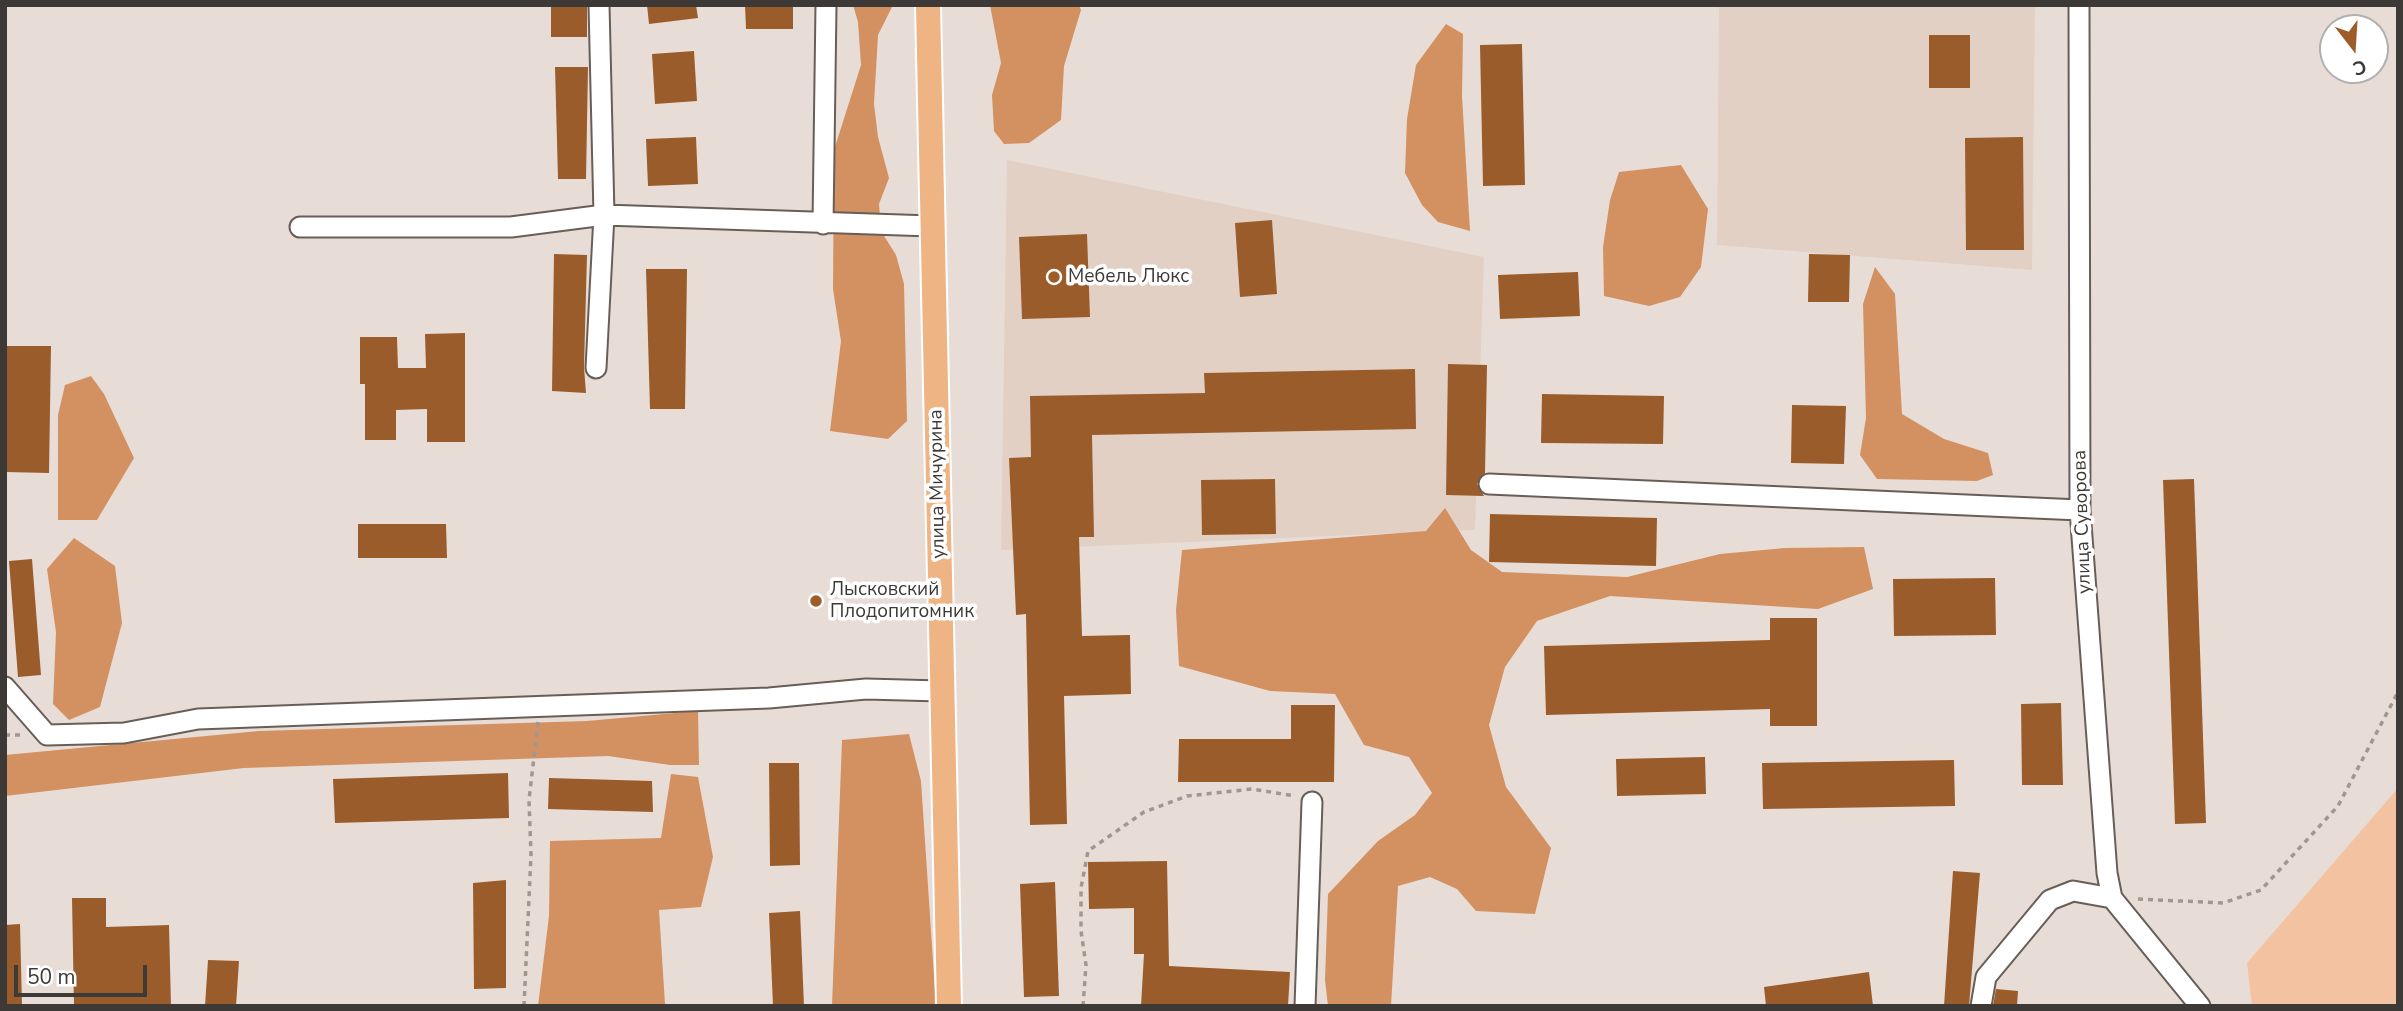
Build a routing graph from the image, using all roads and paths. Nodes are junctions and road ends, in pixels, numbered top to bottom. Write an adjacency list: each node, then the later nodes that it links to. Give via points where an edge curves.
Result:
1 (599, 5): 5 (street)
2 (826, 5): 6 (street)
3 (928, 5): 7 (main road, улица Мичурина)
4 (2079, 5): 11 (street, улица Суворова)
5 (604, 215): 6 (street); 8 (street, via 511,227); 9 (street)
6 (823, 224): 7 (street)
7 (931, 226): 13 (main road, улица Мичурина)
8 (300, 227)
9 (596, 368)
10 (1489, 484): 11 (street)
11 (2080, 510): 17 (street, улица Суворова, via 2097,772)
12 (5, 687): 15 (street, via 47,735 124,733 198,719)
13 (942, 691): 15 (street, via 866,689 769,698); 19 (main road, улица Мичурина)
14 (2398, 692): 17 (path, via 2339,806 2261,890 2223,903)
15 (540, 706): 18 (path, via 529,800)
16 (1312, 803): 20 (path, via 1286,792 1252,789 1187,796 1144,812 1088,851 1082,888); 21 (street)
17 (2112, 898): 22 (street, via 2073,891 2050,900 1986,977); 23 (street, улица Суворова)
18 (524, 1006)
19 (951, 1006)
20 (1083, 1006)
21 (1305, 1006)
22 (1981, 1006)
23 (2200, 1006)

